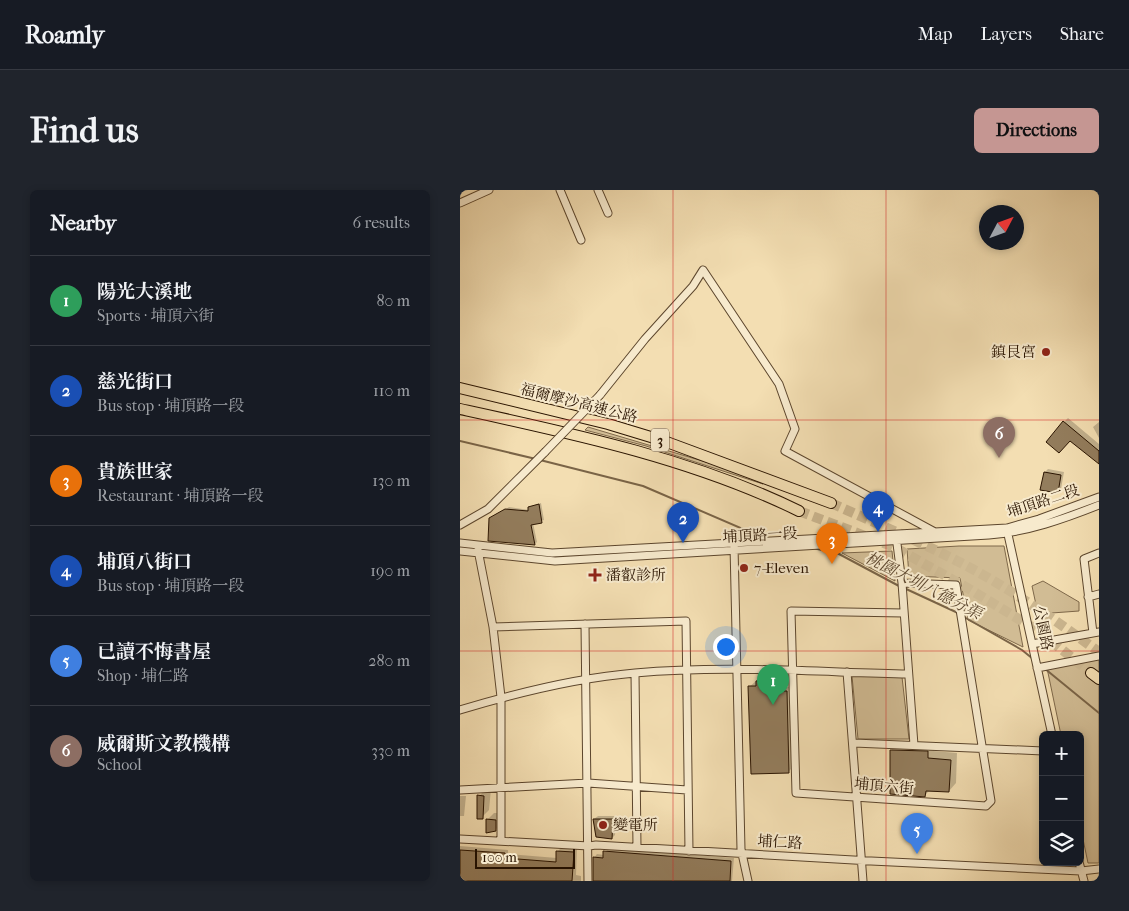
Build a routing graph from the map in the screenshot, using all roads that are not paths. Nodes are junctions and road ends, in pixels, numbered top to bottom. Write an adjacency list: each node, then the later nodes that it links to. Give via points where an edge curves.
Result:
1 (489, 190): 4 (street)
2 (560, 190): 6 (street)
3 (598, 190): 5 (street)
4 (460, 203)
5 (608, 213)
6 (581, 240)
7 (460, 388): 9 (highway, 福爾摩沙高速公路 / 3, via 608,424)
8 (460, 409): 10 (highway, 3, via 657,456)
9 (773, 481): 10 (highway); 12 (highway, 福爾摩沙高速公路 / 3)
10 (769, 496): 14 (highway, 3)
11 (1099, 497): 16 (street, 埔頂路二段)
12 (830, 503)
13 (1099, 505): 16 (street, 埔頂路二段, via 1047,524)
14 (799, 510)
15 (460, 525): 17 (street, bridge, via 488,509 600,395 703,270 779,384 795,429 784,451)
16 (1008, 531): 17 (street, 埔頂路二段); 19 (street, 埔頂路二段); 32 (street, 公園路)
17 (935, 532): 18 (street, 埔頂路一段)
18 (896, 538): 19 (street, 埔頂路一段); 21 (street, 埔頂路一段); 25 (street)
19 (942, 538)
20 (460, 543): 22 (street, 埔頂路一段)
21 (734, 547): 22 (street, 埔頂路一段, via 552,553); 35 (street)
22 (477, 548): 23 (street, 埔頂路一段); 30 (street)
23 (460, 551)
24 (1099, 553): 27 (street, via 1084,559)
25 (902, 583): 28 (street); 47 (street, 埔頂六街, via 956,585)
26 (1099, 594): 27 (street)
27 (1088, 597): 31 (street)
28 (903, 613): 37 (street, 埔頂六街, via 791,610); 40 (street)
29 (585, 624): 30 (street); 36 (street, via 686,621); 41 (street)
30 (493, 627): 42 (street)
31 (1096, 632): 32 (street)
32 (1032, 644): 34 (street, 公園路)
33 (1099, 656): 34 (street)
34 (1037, 668): 44 (street, 公園路)
35 (737, 669): 36 (street); 37 (street); 60 (street)
36 (687, 671): 39 (street); 53 (street)
37 (792, 671): 38 (street); 54 (street, 埔頂六街, via 796,793)
38 (847, 672): 40 (street); 45 (street)
39 (635, 673): 41 (street); 51 (street)
40 (908, 674): 46 (street)
41 (586, 679): 42 (street); 49 (street)
42 (501, 697): 43 (street); 50 (street)
43 (460, 710)
44 (1051, 731)
45 (854, 743): 46 (street); 54 (street)
46 (914, 745): 47 (street)
47 (983, 750): 48 (street); 54 (street, 埔頂六街, via 991,801 986,806)
48 (1039, 752)
49 (588, 783): 50 (street); 51 (street); 57 (street)
50 (501, 786): 52 (street); 56 (street)
51 (637, 786): 53 (street); 58 (street)
52 (460, 790)
53 (687, 790): 59 (street)
54 (856, 797): 61 (street)
55 (460, 839): 56 (street, 埔仁路)
56 (501, 841): 57 (street, 埔仁路)
57 (589, 846): 58 (street, 埔仁路); 65 (street)
58 (637, 847): 59 (street, 埔仁路)
59 (689, 851): 60 (street, 埔仁路)
60 (743, 854): 61 (street, 埔仁路); 66 (street)
61 (861, 860): 64 (street, 埔仁路); 67 (street)
62 (1080, 866): 64 (street)
63 (1099, 869): 64 (street, 埔仁路)
64 (1081, 871): 68 (street)
65 (588, 881)
66 (748, 881)
67 (863, 881)
68 (1084, 881)

